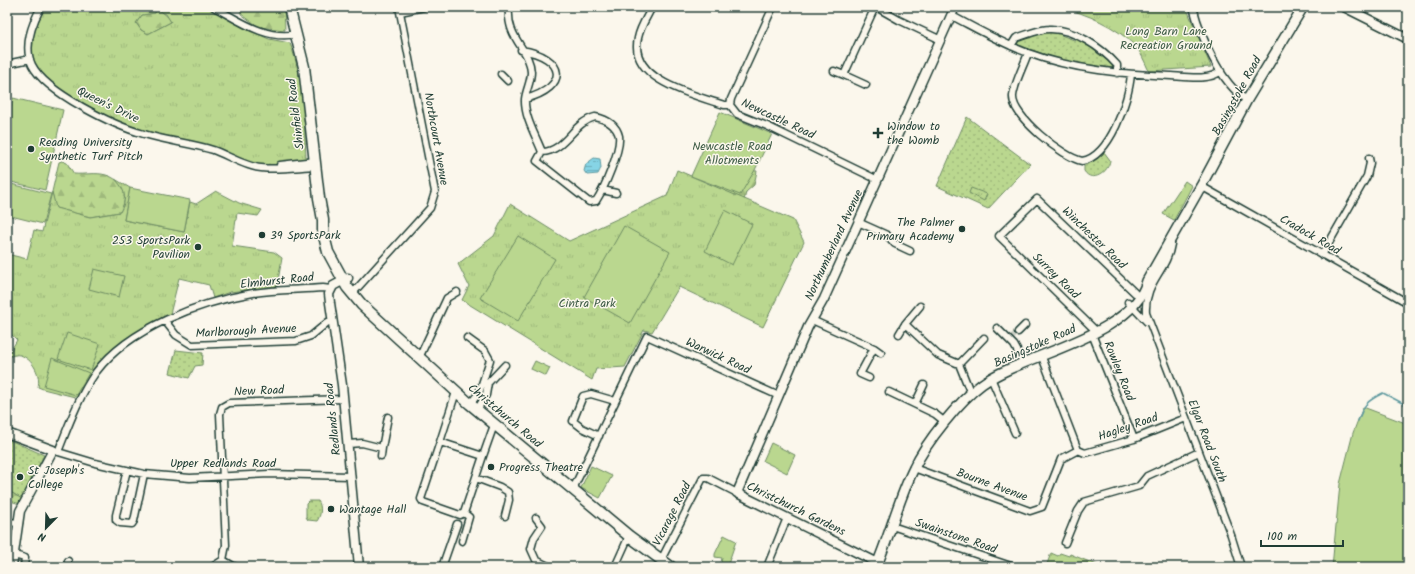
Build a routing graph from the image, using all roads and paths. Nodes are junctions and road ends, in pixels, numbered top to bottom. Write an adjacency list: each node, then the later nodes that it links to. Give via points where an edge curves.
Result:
1 (41, 7): 22 (street, via 30,36)
2 (214, 7): 16 (street, via 258,30 283,36)
3 (289, 7): 16 (main road, Shinfield Road)
4 (424, 7): 13 (street)
5 (509, 7): 20 (street, via 510,30)
6 (652, 7): 34 (street, Newcastle Road, via 638,39 637,52 641,64 651,75 674,87)
7 (772, 7): 34 (street)
8 (876, 7): 17 (street); 29 (street)
9 (955, 7): 15 (street, Northumberland Avenue)
10 (1193, 7): 25 (street, via 1202,34)
11 (1303, 7): 33 (main road, Basingstoke Road)
12 (1344, 7): 14 (street)
13 (400, 9): 50 (street, Northcourt Avenue, via 435,192 430,208)
14 (1352, 9): 18 (street)
15 (952, 16): 17 (street, Northumberland Avenue); 19 (street)
16 (296, 34): 37 (main road, Shinfield Road, via 304,67)
17 (939, 39): 38 (street, Northumberland Avenue)
18 (1408, 39)
19 (1011, 46): 21 (street); 26 (street, via 1016,38 1049,29 1063,31 1088,41 1107,54 1117,65)
20 (521, 50): 32 (street, via 528,60 531,72); 32 (street, via 547,57 555,65 557,76 554,85 543,94)
21 (1028, 53): 26 (street, via 1069,65); 28 (street, via 1013,96 1015,107 1043,137 1065,154 1082,161 1096,156 1124,110)
22 (30, 59): 23 (street); 37 (street, Queen's Drive, via 37,72 51,86 107,120 146,135 212,150 256,167)
23 (7, 64)
24 (834, 71): 29 (street)
25 (1221, 71): 28 (street, via 1217,75 1204,77); 33 (street, via 1231,86)
26 (1117, 72): 28 (street)
27 (501, 74): 30 (street)
28 (1131, 74)
29 (844, 75): 31 (street)
30 (508, 81)
31 (866, 85)
32 (525, 99): 35 (street)
33 (1247, 100): 39 (main road, Basingstoke Road)
34 (730, 105): 38 (street, Newcastle Road, via 737,114)
35 (542, 152): 40 (street, via 537,161 582,198 589,202 596,201); 40 (street, via 556,149 585,120 595,117 605,119 613,125 618,136 616,155)
36 (1369, 158): 46 (street, via 1367,176)
37 (315, 163): 47 (main road, Shinfield Road, via 323,220)
38 (878, 180): 42 (street, Northumberland Avenue)
39 (1201, 186): 44 (main road, Basingstoke Road); 46 (street, Cradock Road)
40 (603, 190): 41 (street)
41 (616, 193)
42 (858, 222): 45 (street, via 887,235 895,244); 56 (street, Northumberland Avenue)
43 (999, 236): 52 (street, Winchester Road, via 1037,199); 64 (street, Surrey Road)
44 (1171, 238): 48 (main road, Basingstoke Road); 60 (street, Elgar Road South, via 1167,257 1146,297)
45 (910, 251)
46 (1322, 256): 54 (street, Cradock Road)
47 (346, 280): 49 (street); 50 (main road, Christchurch Road)
48 (1147, 281): 52 (main road, Basingstoke Road); 53 (main road, Basingstoke Road, via 1145,288)
49 (331, 289): 57 (street, Elmhurst Road, via 253,293 199,307); 58 (street, Redlands Road)
50 (355, 292): 71 (main road, Christchurch Road, via 378,314 384,325)
51 (457, 292): 71 (street, via 447,298)
52 (1135, 293): 53 (main road, Basingstoke Road)
53 (1130, 304): 60 (street, Elgar Road South); 64 (main road, Basingstoke Road, via 1118,312 1116,319)
54 (1408, 304)
55 (920, 306): 59 (street)
56 (812, 320): 68 (street); 81 (street, Northumberland Avenue)
57 (165, 321): 58 (street, Marlborough Avenue, via 176,335 192,345 296,342 311,336 328,322); 98 (street, Elmhurst Road, via 119,347 96,372 73,412)
58 (332, 322): 82 (street, Redlands Road)
59 (905, 324): 65 (street); 74 (street, via 938,355)
60 (1148, 324): 87 (street, Elgar Road South)
61 (1025, 325): 63 (street)
62 (997, 328): 72 (street, via 1011,338)
63 (1018, 332)
64 (1094, 333): 70 (main road, Basingstoke Road); 93 (street, Rowley Road)
65 (899, 334)
66 (467, 338): 85 (street, via 474,347 485,350 490,360)
67 (984, 338): 74 (street)
68 (874, 348): 69 (street); 75 (street, via 860,374)
69 (882, 353)
70 (1042, 357): 72 (main road, Basingstoke Road); 97 (street)
71 (419, 358): 78 (main road, Christchurch Road)
72 (1024, 363): 76 (main road, Basingstoke Road)
73 (505, 364): 85 (street, via 488,382 486,395)
74 (959, 364): 80 (street)
75 (869, 378)
76 (991, 378): 80 (main road, Basingstoke Road); 91 (street)
77 (924, 385): 84 (street)
78 (456, 392): 85 (main road, Christchurch Road); 94 (street)
79 (889, 392): 84 (street)
80 (971, 394): 88 (main road, Basingstoke Road)
81 (779, 396): 83 (street, Warwick Road, via 647,336); 110 (street, Northumberland Avenue)
82 (343, 399): 95 (street, Redlands Road); 105 (street, New Road, via 229,403 222,407)
83 (615, 401): 92 (street); 92 (street, via 591,394 583,396 574,421)
84 (915, 404): 88 (street)
85 (474, 407): 89 (main road, Christchurch Road)
86 (388, 417): 96 (street)
87 (1186, 418): 93 (street, Hagley Road); 99 (street, Elgar Road South)
88 (945, 422): 102 (main road, Basingstoke Road)
89 (494, 424): 101 (street); 109 (main road, Christchurch Road)
90 (7, 433): 98 (street, Upper Redlands Road)
91 (1015, 433)
92 (599, 436): 109 (street)
93 (1134, 439): 97 (street, Hagley Road, via 1085,453)
94 (440, 442): 101 (street); 111 (street, via 421,499 423,502 460,515)
95 (348, 444): 96 (street, via 362,443); 106 (street, Redlands Road)
96 (382, 448): 100 (street)
97 (1078, 450): 102 (street, Bourne Avenue, via 1061,459 1042,507 1030,511)
98 (56, 451): 103 (street, Upper Redlands Road); 116 (street, via 26,499 20,511)
99 (1199, 452): 121 (street, via 1147,476 1139,486 1084,502); 137 (street, Elgar Road South, via 1231,535)
100 (381, 456)
101 (483, 456): 107 (street)
102 (914, 468): 118 (main road, Basingstoke Road)
103 (127, 470): 104 (street, Upper Redlands Road); 104 (street, via 116,515 116,520 127,525 134,521)
104 (144, 474): 105 (street, Upper Redlands Road, via 190,478)
105 (222, 476): 106 (street, Upper Redlands Road); 123 (street, via 226,545)
106 (350, 476): 130 (street, Redlands Road)
107 (476, 478): 111 (street); 112 (street, via 508,492)
108 (703, 478): 110 (street, Christchurch Gardens, via 708,478); 124 (street, Vicarage Road)
109 (573, 490): 119 (main road, Christchurch Road)
110 (737, 493): 114 (street, Christchurch Gardens)
111 (464, 513): 120 (street, via 469,517)
112 (505, 516)
113 (536, 518): 132 (street, via 542,526 534,538 531,549 536,560)
114 (787, 518): 125 (street, Christchurch Gardens); 135 (street)
115 (7, 522): 116 (street)
116 (19, 523): 122 (street)
117 (457, 524): 131 (street)
118 (892, 526): 125 (main road, Basingstoke Road); 136 (street, Swainstone Road)
119 (629, 536): 124 (main road, Christchurch Road); 133 (street)
120 (462, 541)
121 (1064, 543)
122 (14, 555): 126 (street); 127 (street, via 25,558)
123 (223, 560): 128 (street); 129 (street)
124 (661, 560): 134 (main road, Christchurch Road)
125 (877, 565)
126 (12, 567)
127 (24, 567)
128 (212, 567)
129 (235, 567)
130 (359, 567)
131 (442, 567)
132 (550, 567)
133 (615, 567)
134 (670, 567)
135 (767, 567)
136 (1014, 567)
137 (1240, 567)

